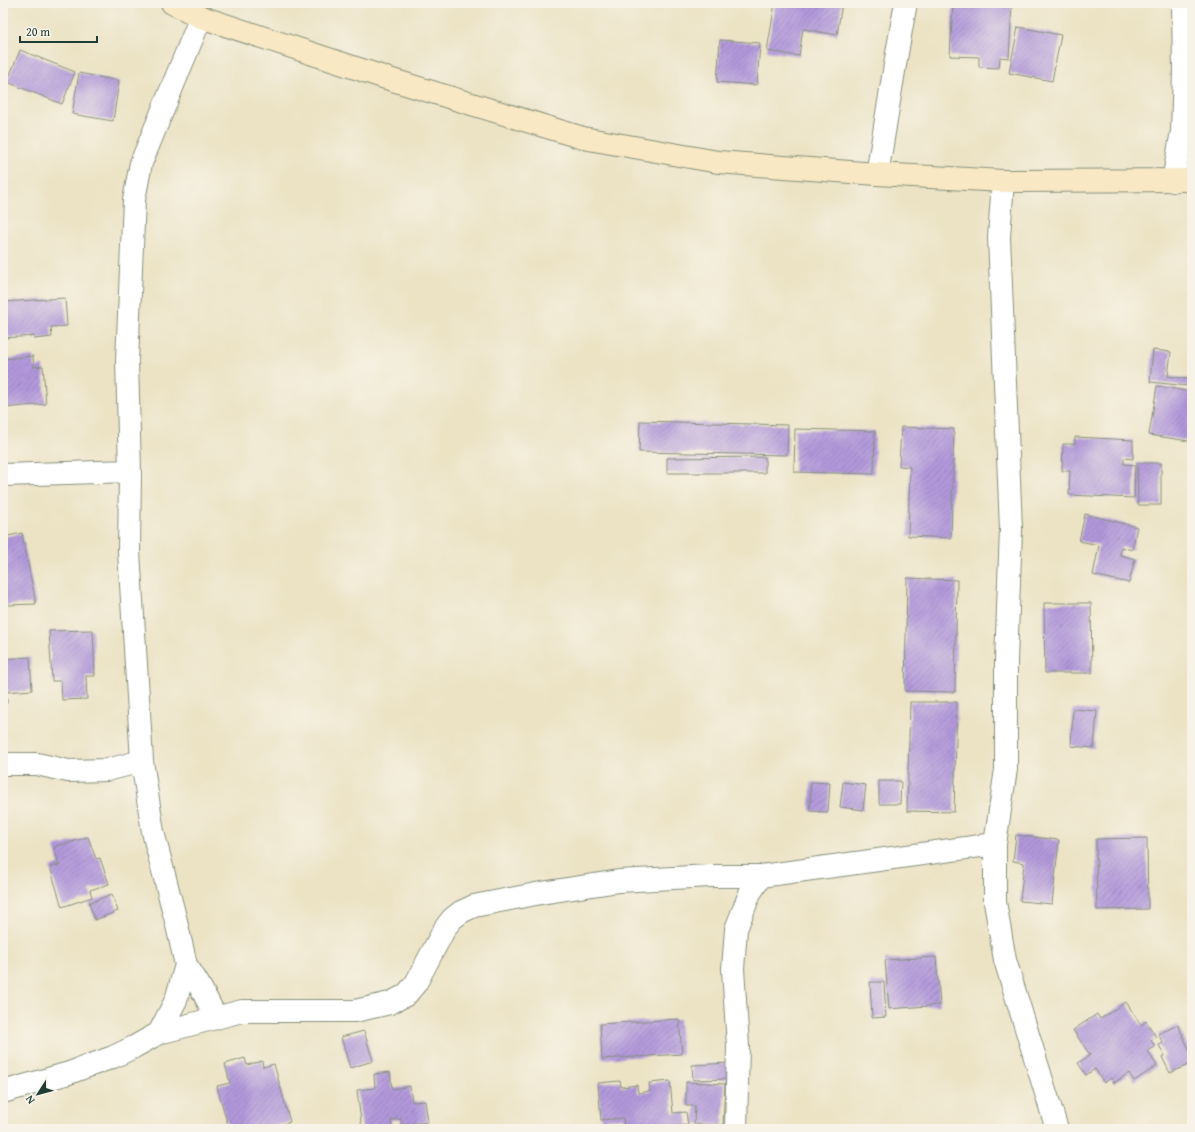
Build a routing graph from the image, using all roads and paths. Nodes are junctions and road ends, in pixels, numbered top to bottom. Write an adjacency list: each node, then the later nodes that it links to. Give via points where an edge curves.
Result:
1 (172, 3): 4 (main road)
2 (906, 3): 5 (street)
3 (1183, 3): 6 (street)
4 (201, 17): 5 (main road, via 386,78 583,138 718,162); 8 (street, via 141,163 134,200 127,361)
5 (877, 174): 7 (main road)
6 (1182, 180): 7 (main road)
7 (1003, 181): 12 (street, via 999,237 1011,529 1006,661 1006,769)
8 (130, 471): 9 (street); 10 (street, via 129,552)
9 (3, 475)
10 (142, 761): 11 (street, via 107,770 68,771 37,764); 14 (street, via 153,832)
11 (3, 764)
12 (995, 844): 13 (street); 19 (street, via 995,902 1005,960)
13 (761, 876): 15 (street, via 710,876 619,882 474,906 452,919 416,983 406,995 390,1003 355,1011 242,1011); 18 (street, via 750,893 736,929 733,970 738,1046)
14 (186, 965): 15 (street, via 204,992); 16 (street, via 176,1000)
15 (216, 1018): 16 (street)
16 (159, 1033): 17 (street, via 113,1057)
17 (3, 1092)
18 (736, 1129)
19 (1056, 1129)

